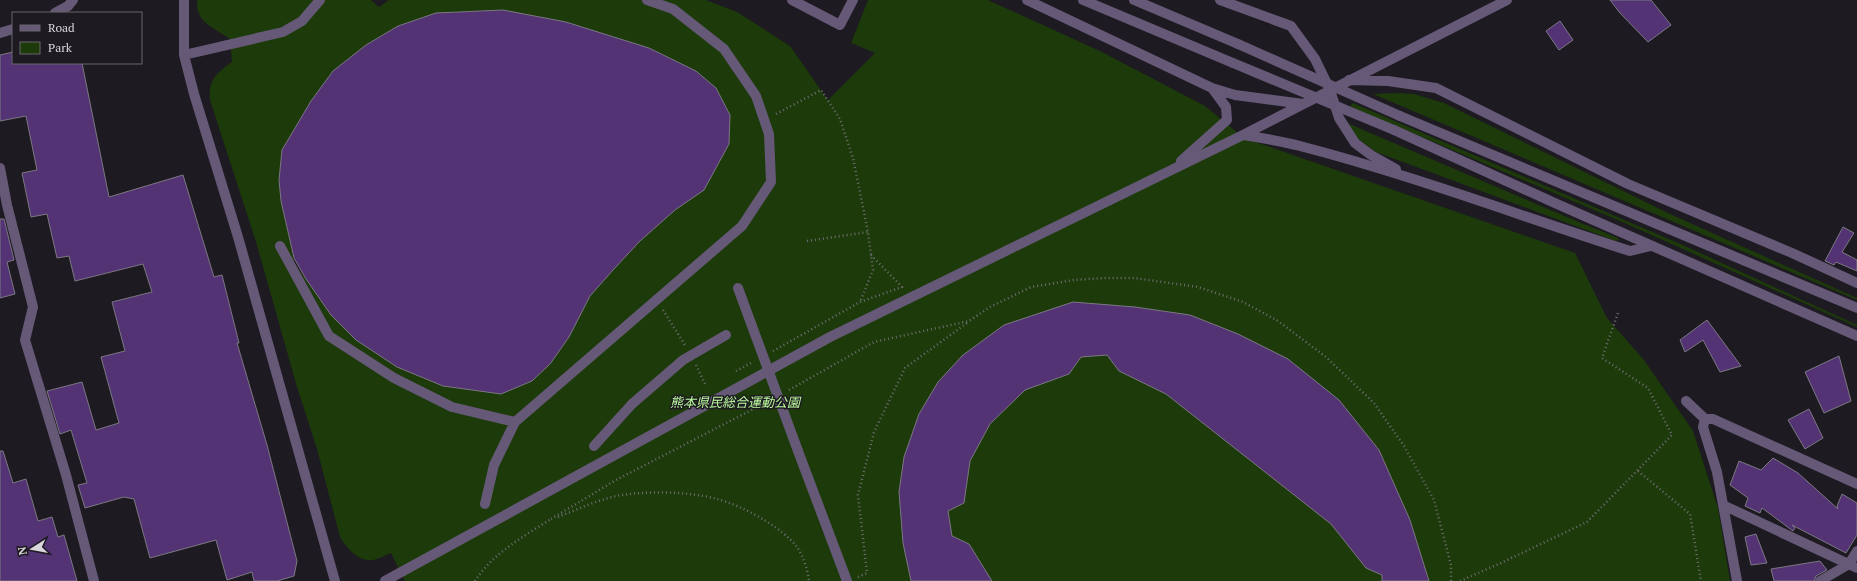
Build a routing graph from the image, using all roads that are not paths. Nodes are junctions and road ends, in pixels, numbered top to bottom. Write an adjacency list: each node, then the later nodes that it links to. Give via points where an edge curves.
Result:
1 (73, 0): 12 (street)
2 (184, 0): 15 (street)
3 (320, 0): 15 (street, via 302,21 283,32)
4 (647, 0): 33 (street, via 673,9 724,49 756,96 769,134 771,182 742,226)
5 (792, 0): 6 (street, via 840,25)
6 (853, 0)
7 (1027, 0): 17 (street)
8 (1082, 0): 25 (street, bridge, via 1394,130)
9 (1134, 0): 28 (street, bridge, via 1400,116)
10 (1220, 0): 18 (street, via 1291,26 1315,59)
11 (1507, 0): 16 (street)
12 (57, 12)
13 (12, 29): 14 (street)
14 (0, 32)
15 (184, 55): 42 (street)
16 (1347, 80): 18 (street); 26 (street, via 1388,81 1436,88 1628,184 1792,253)
17 (1212, 88): 19 (street, via 1235,95); 22 (street, via 1226,107 1227,120)
18 (1330, 90): 19 (street); 23 (street, via 1339,118 1355,143 1371,156)
19 (1303, 104): 20 (street)
20 (1243, 135): 22 (street); 23 (street, via 1298,145)
21 (0, 168): 41 (street, via 33,307 24,340 68,483)
22 (1170, 170): 43 (street, via 830,337)
23 (1414, 178): 25 (street, via 1630,251)
24 (280, 246): 33 (street, via 329,336 394,378 452,407)
25 (1651, 246): 30 (street)
26 (1857, 284)
27 (738, 288): 40 (street, bridge, via 798,451)
28 (1857, 308)
29 (726, 335): 34 (street, via 683,360 632,404)
30 (1857, 336)
31 (1686, 401): 32 (street)
32 (1705, 419): 35 (street, via 1713,419); 37 (street, via 1703,427)
33 (514, 422): 36 (street, via 494,465)
34 (594, 446)
35 (1857, 484)
36 (485, 504)
37 (1725, 506): 39 (street); 44 (street)
38 (1857, 551): 39 (street)
39 (1853, 566): 45 (street)
40 (851, 580)
41 (94, 581)
42 (335, 581)
43 (385, 581)
44 (1737, 581)
45 (1820, 581)

